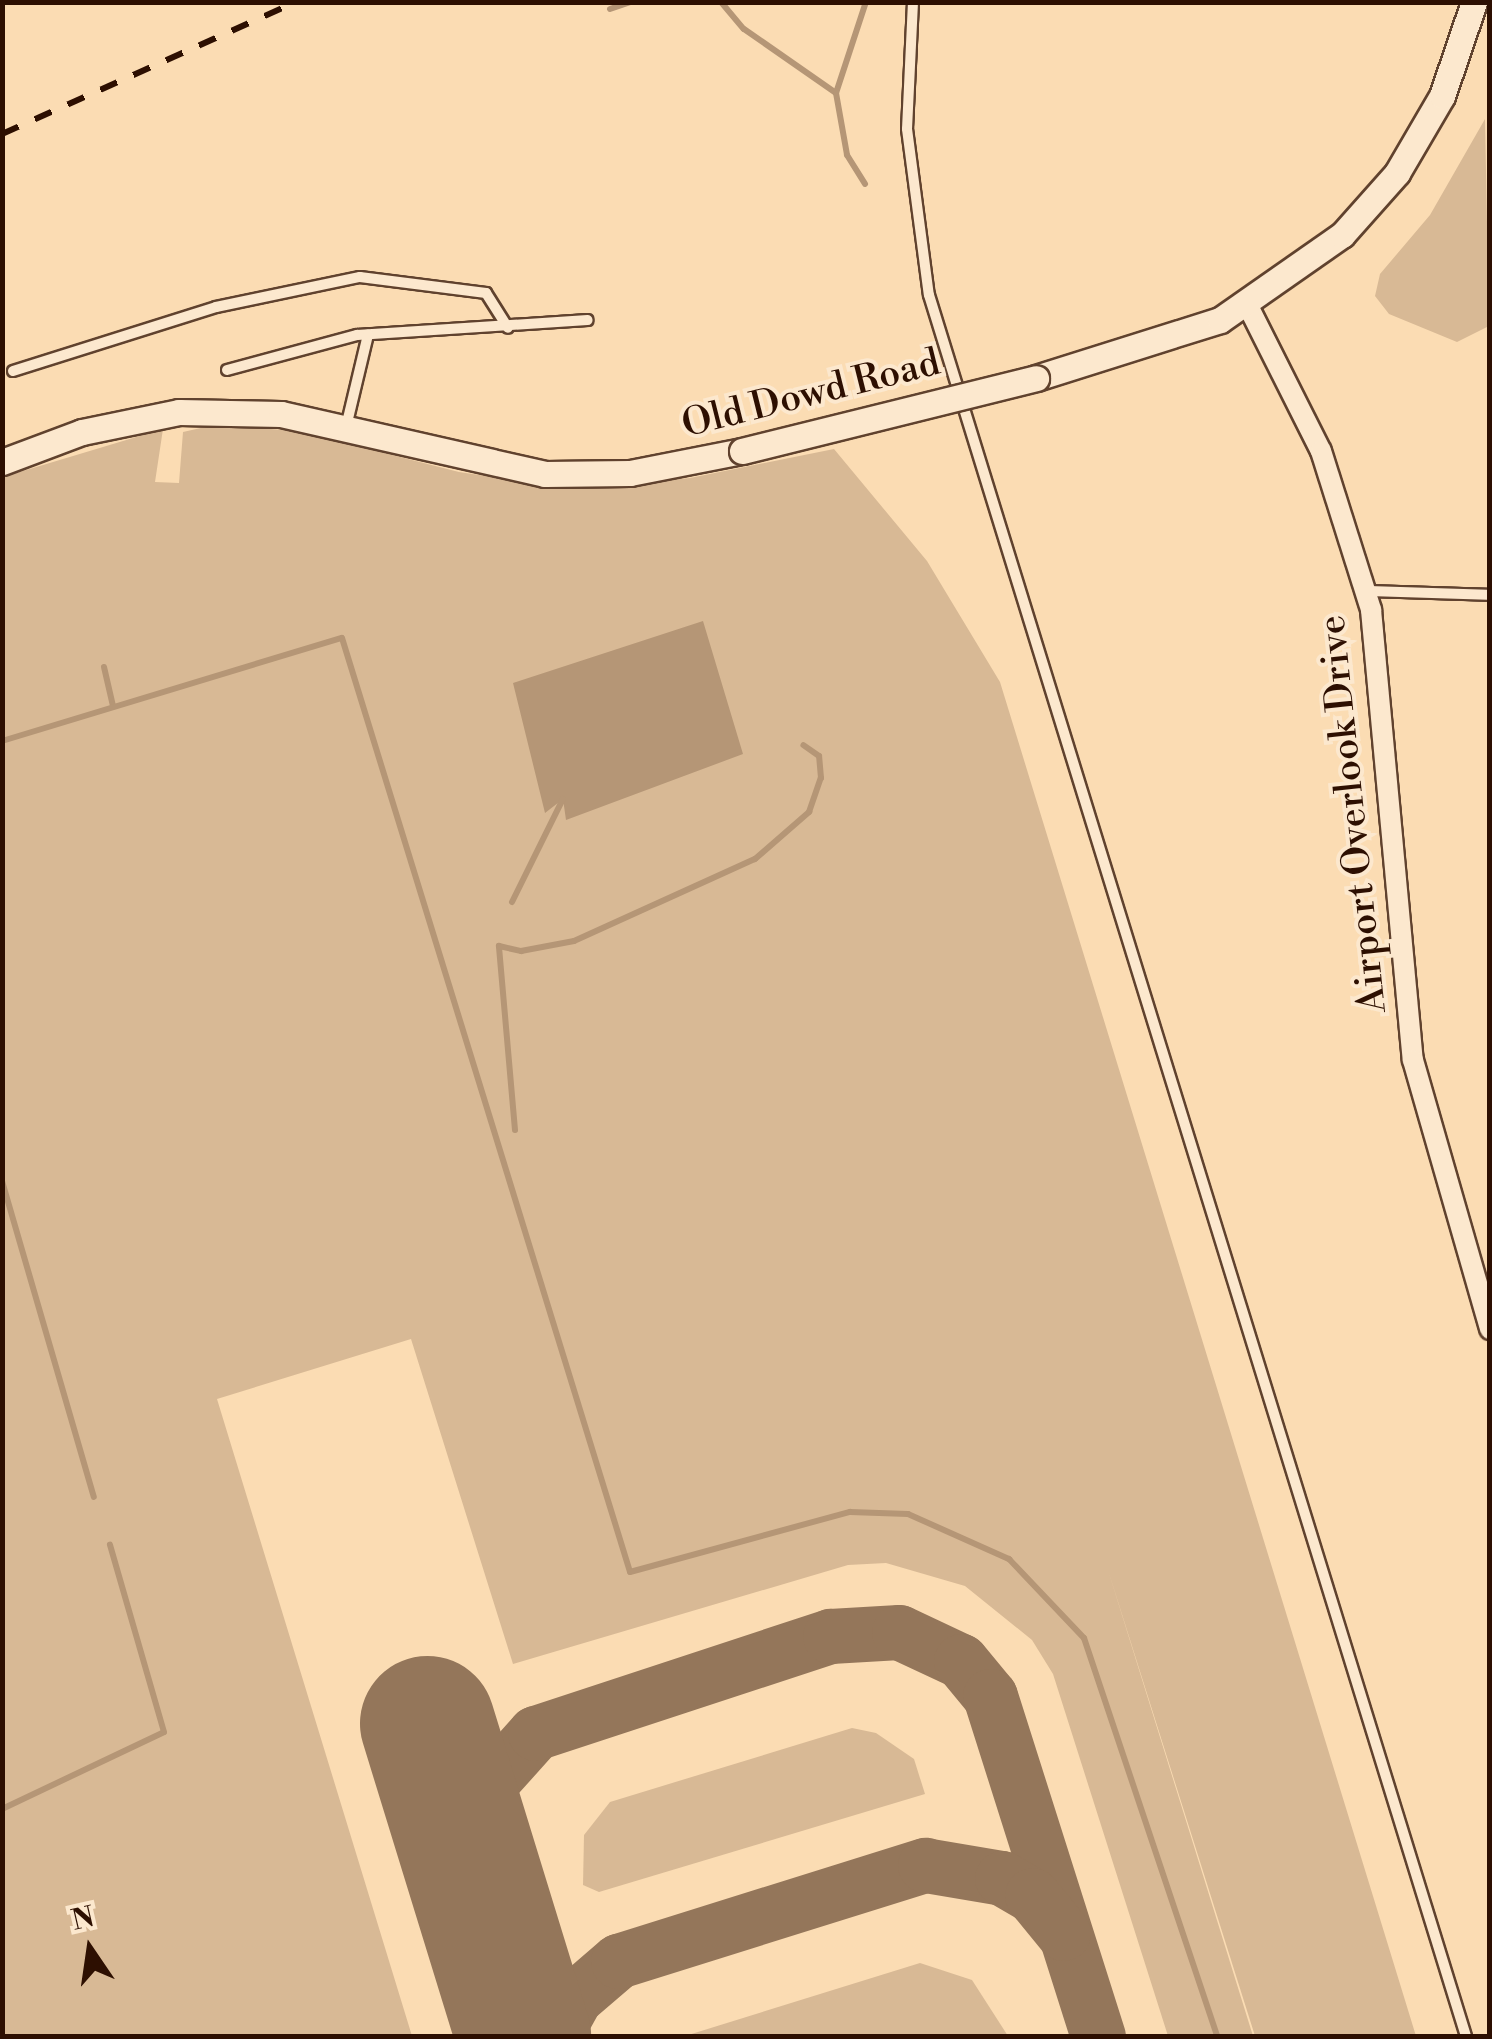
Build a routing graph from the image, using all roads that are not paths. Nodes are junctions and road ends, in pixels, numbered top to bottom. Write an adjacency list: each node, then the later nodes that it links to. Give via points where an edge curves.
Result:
1 (912, 2): 14 (lane, via 907,129 929,295)
2 (1474, 2): 3 (street, Old Dowd Road, via 1442,96 1397,174 1342,235)
3 (1248, 306): 9 (street, Old Dowd Road, bridge, via 1148,348 630,473 545,474); 11 (street, Airport Overlook Drive, via 1322,450)
4 (588, 320): 5 (lane)
5 (508, 328): 6 (lane); 8 (lane, via 486,293 360,278 216,307)
6 (368, 335): 7 (lane); 9 (lane)
7 (227, 370)
8 (12, 371)
9 (345, 428): 10 (street, Old Dowd Road, via 281,414 179,412 82,432)
10 (2, 462)
11 (1366, 592): 12 (lane); 13 (street, Airport Overlook Drive, via 1414,1060)
12 (1490, 595)
13 (1490, 1330)
14 (1466, 2036)

